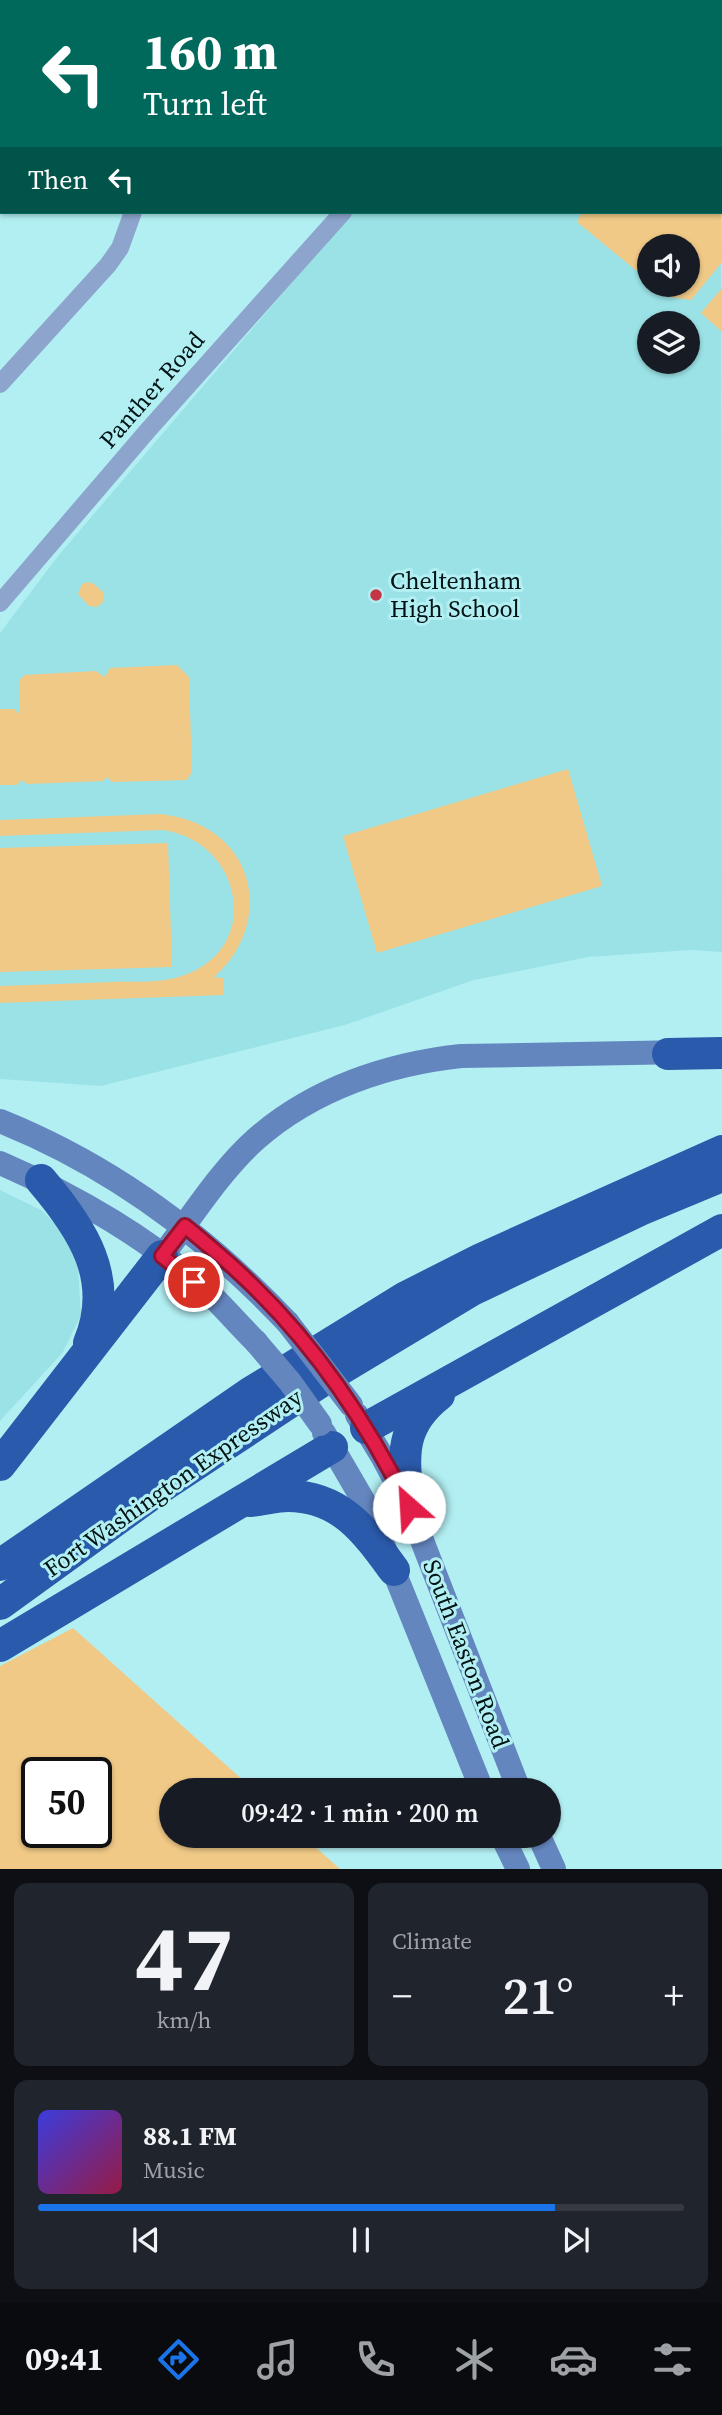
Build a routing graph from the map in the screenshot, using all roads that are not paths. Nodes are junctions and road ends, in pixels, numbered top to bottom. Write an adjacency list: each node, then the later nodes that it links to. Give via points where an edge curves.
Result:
1 (132, 214): 3 (street, via 120,248 108,265)
2 (340, 214): 4 (street, Panther Road)
3 (0, 384)
4 (3, 599)
5 (722, 1051): 6 (highway)
6 (667, 1054): 12 (main road, via 461,1056 426,1060 351,1081 255,1140)
7 (0, 1121): 12 (main road, South Easton Road, via 81,1158)
8 (722, 1151): 22 (highway, Fort Washington Expressway, via 407,1297 250,1393)
9 (0, 1163): 11 (main road, South Easton Road)
10 (722, 1176): 24 (highway, Fort Washington Expressway, via 640,1210 460,1297 197,1464)
11 (41, 1181): 14 (main road, South Easton Road); 15 (highway, via 78,1228 95,1268 98,1314)
12 (185, 1226): 14 (main road); 17 (main road, South Easton Road, bridge, via 253,1285 288,1323)
13 (722, 1230): 16 (highway)
14 (162, 1256): 15 (highway); 18 (main road, South Easton Road, bridge, via 210,1295 256,1342)
15 (82, 1359): 19 (highway)
16 (474, 1368): 17 (highway); 21 (highway, via 417,1416 408,1434 404,1460)
17 (358, 1417): 18 (main road); 21 (main road, South Easton Road)
18 (326, 1436): 20 (highway); 23 (main road, South Easton Road, via 370,1511)
19 (0, 1465)
20 (235, 1503): 23 (highway, via 287,1496 329,1505 364,1529); 25 (highway)
21 (409, 1507): 27 (main road, South Easton Road)
22 (0, 1565)
23 (394, 1570): 26 (main road, South Easton Road)
24 (0, 1604)
25 (0, 1646)
26 (477, 1778)
27 (514, 1778)
28 (508, 1848): 30 (main road)
29 (544, 1848): 31 (main road)
30 (518, 1869)
31 (554, 1869)

